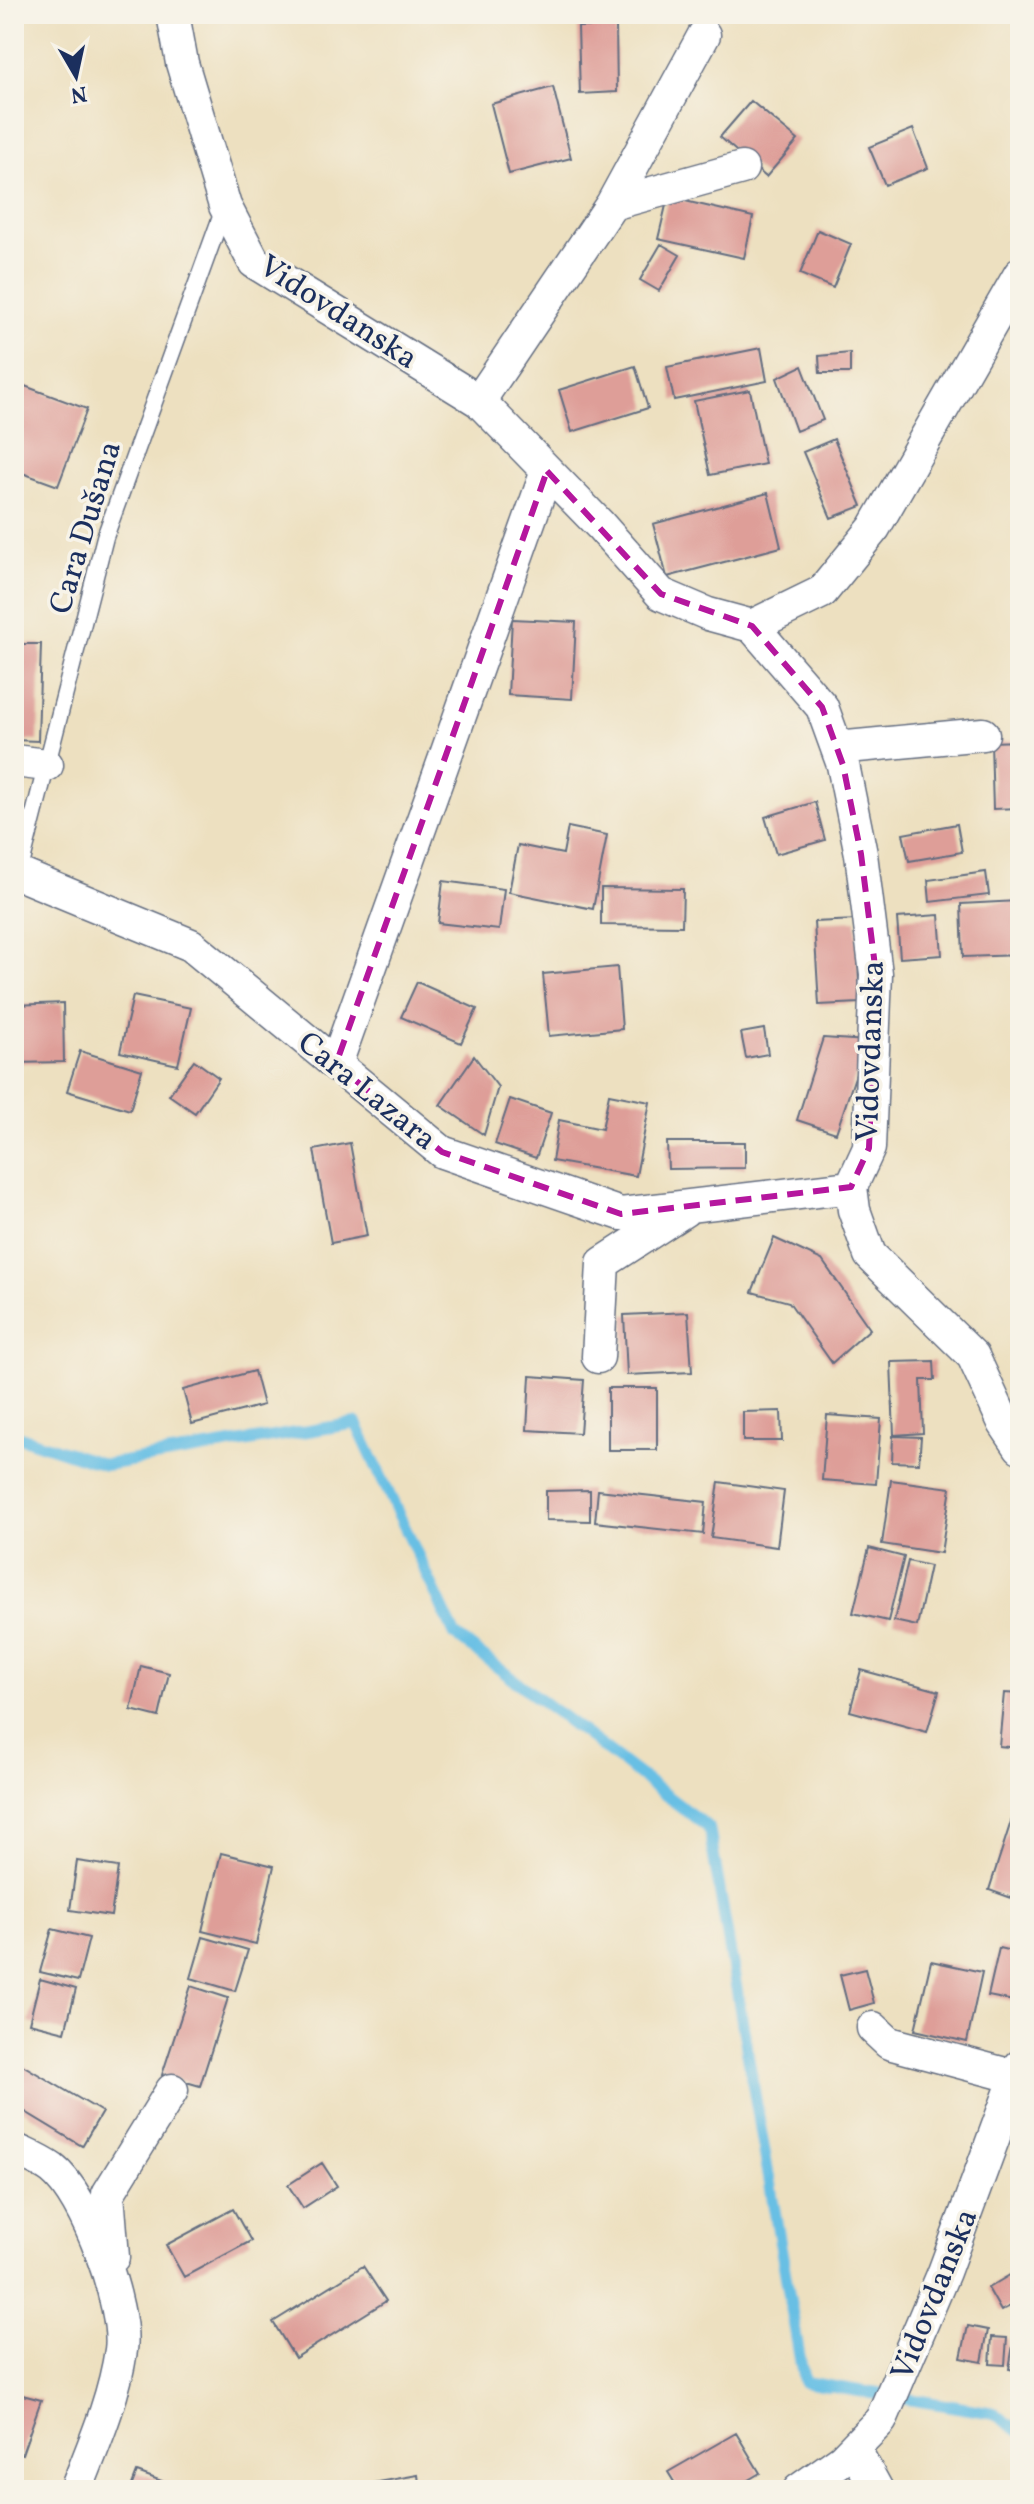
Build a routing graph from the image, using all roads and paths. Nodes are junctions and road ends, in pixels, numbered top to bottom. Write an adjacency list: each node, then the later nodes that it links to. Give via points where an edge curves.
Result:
1 (173, 14): 5 (street, Vidovdanska, via 182,63)
2 (704, 35): 4 (street)
3 (742, 168): 4 (street)
4 (612, 204): 7 (street)
5 (225, 206): 7 (street, Vidovdanska, via 254,262); 13 (lane, Cara Dušana, via 105,537)
6 (1020, 274): 9 (street, via 874,528 822,592)
7 (479, 401): 8 (street, Vidovdanska)
8 (547, 471): 9 (street, Vidovdanska, via 661,594); 15 (street)
9 (752, 626): 11 (street, Vidovdanska, via 822,707)
10 (983, 734): 11 (street)
11 (837, 748): 16 (street, Vidovdanska, via 861,854 876,974 869,1148)
12 (14, 761): 13 (street)
13 (47, 765): 14 (lane, Cara Dušana)
14 (17, 872): 15 (street, Cara Lazara, via 191,945)
15 (336, 1064): 17 (street, Cara Lazara, via 442,1152 621,1214)
16 (851, 1187): 17 (street, Cara Lazara); 19 (street, Vidovdanska, via 870,1255 973,1356)
17 (691, 1206): 18 (street, via 603,1263)
18 (598, 1357)
19 (1020, 1447)
20 (873, 2028): 21 (street, via 889,2043)
21 (1018, 2072): 25 (street, Vidovdanska, via 944,2272 881,2420)
22 (172, 2090): 24 (street, via 108,2194)
23 (14, 2149): 24 (street, via 54,2170 75,2199 106,2264)
24 (116, 2304): 26 (street, via 122,2346 113,2393)
25 (854, 2448): 27 (street, Vidovdanska); 28 (street)
26 (76, 2490)
27 (799, 2490)
28 (877, 2490)

